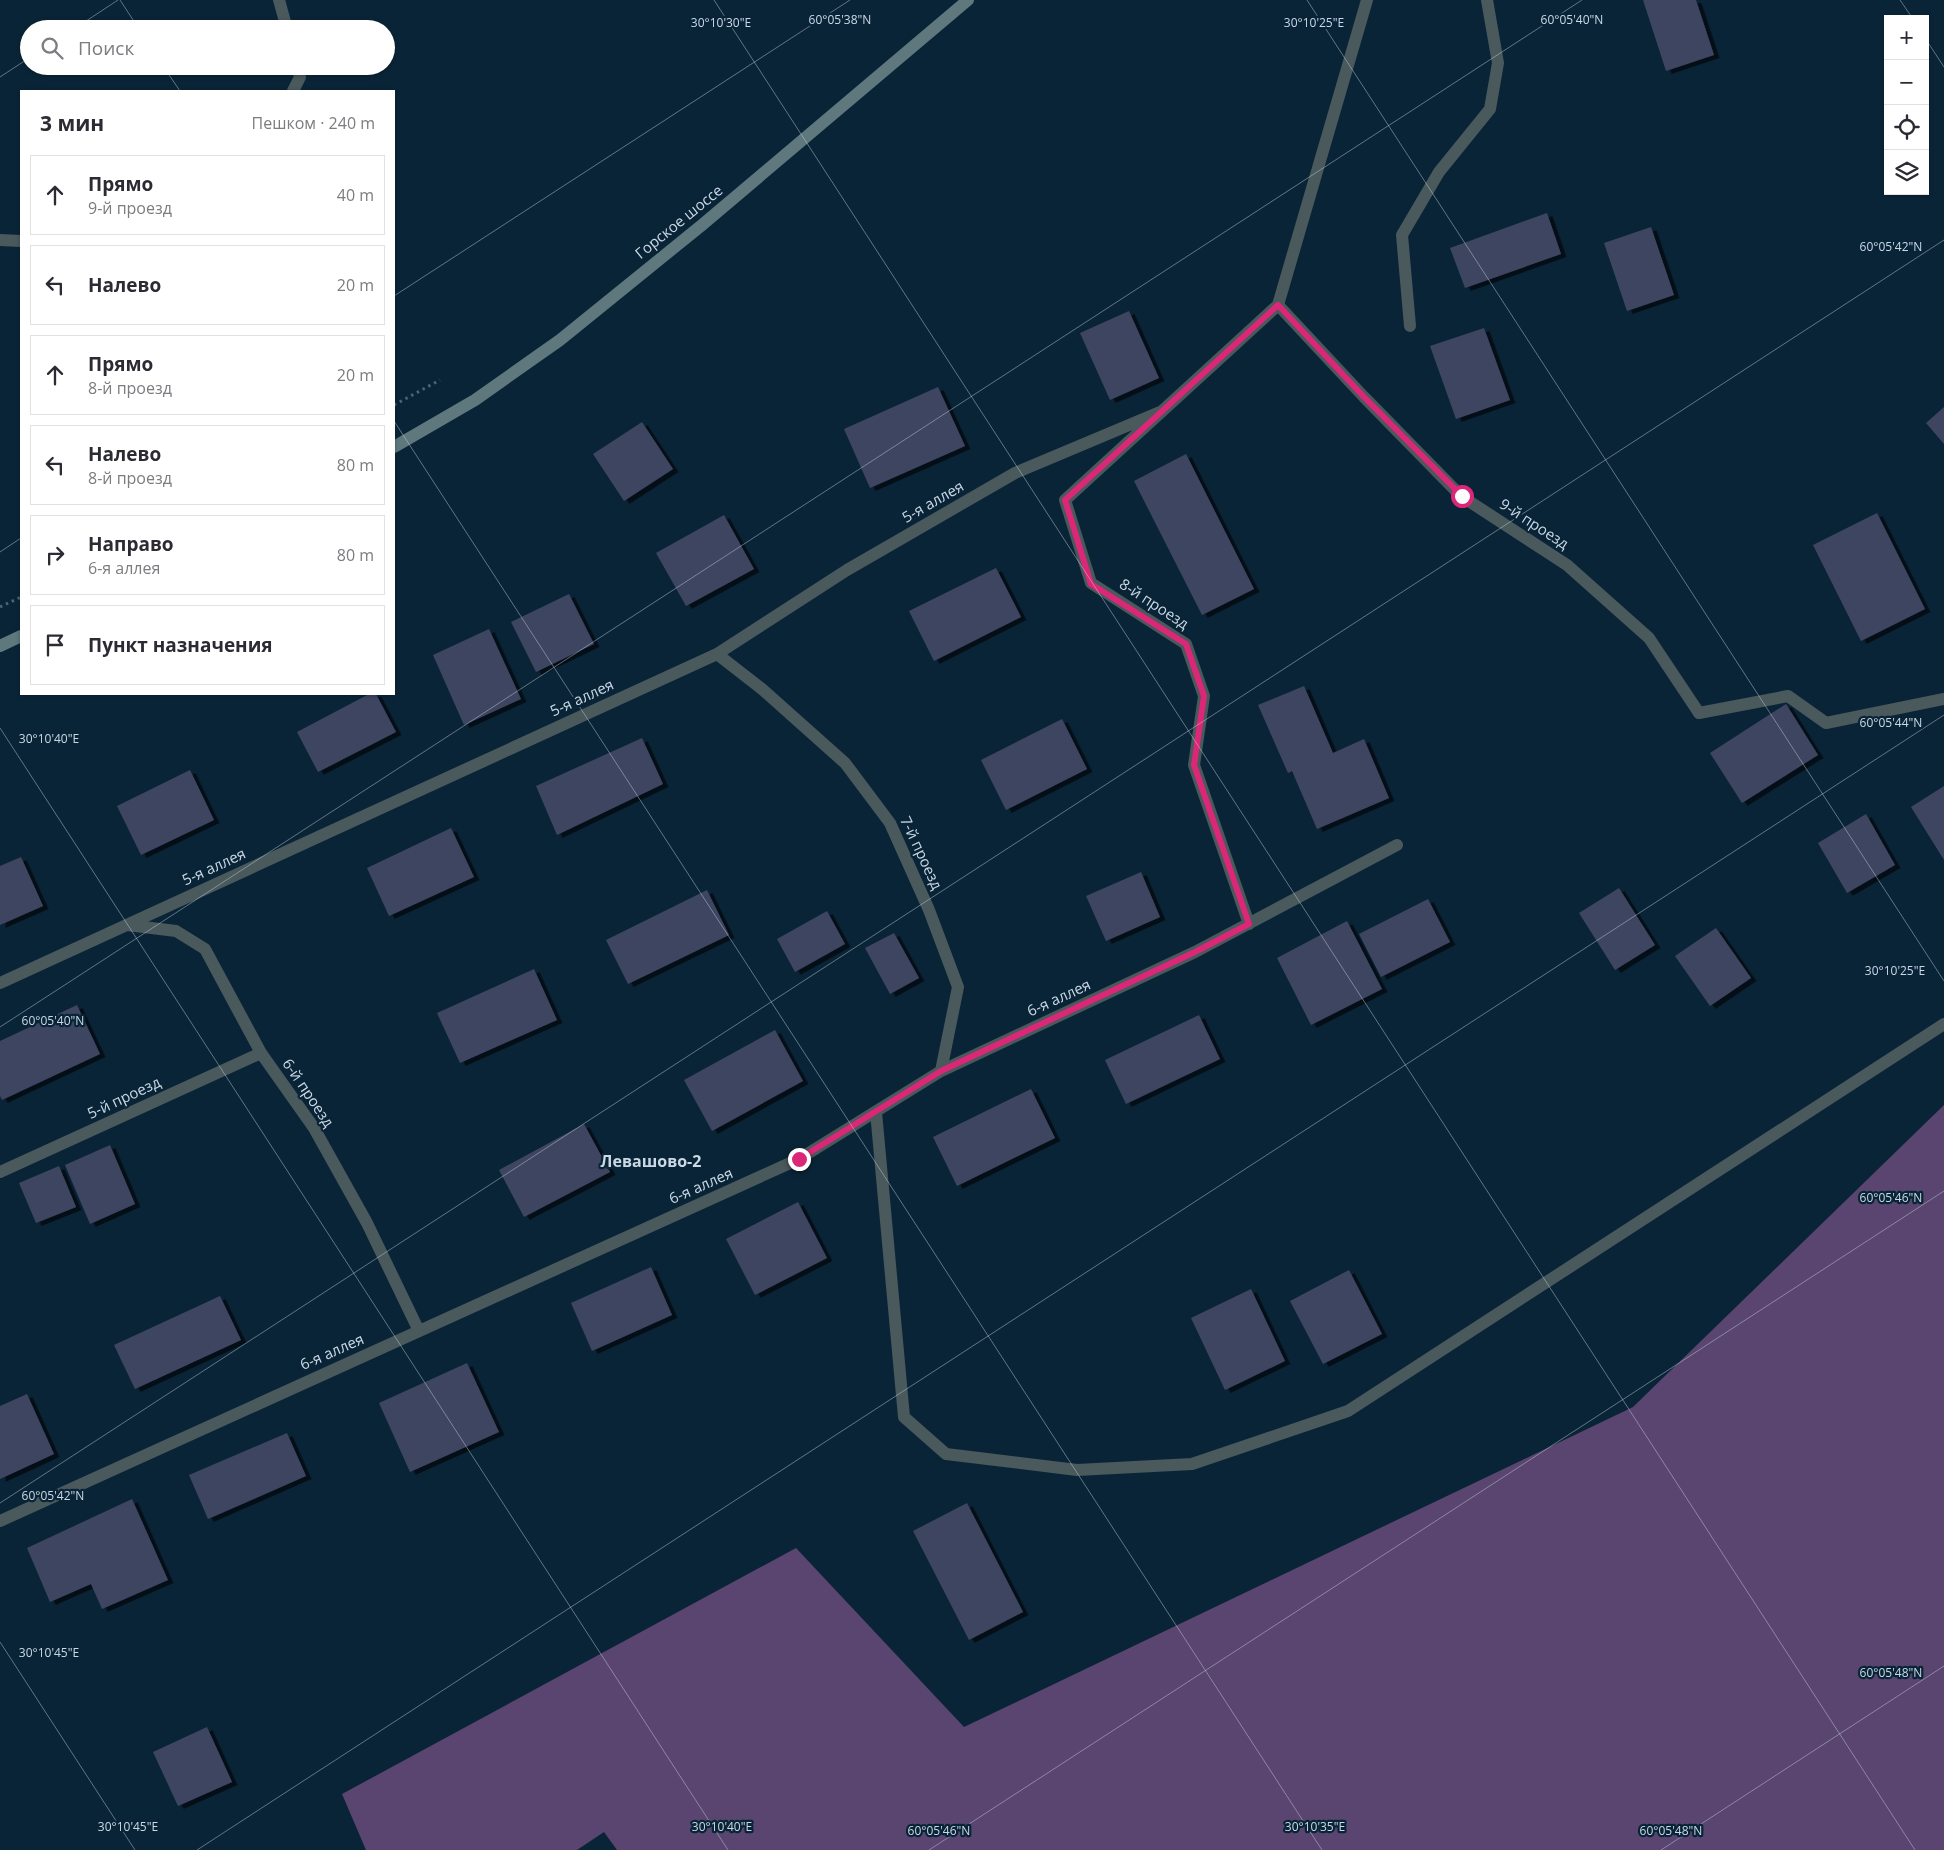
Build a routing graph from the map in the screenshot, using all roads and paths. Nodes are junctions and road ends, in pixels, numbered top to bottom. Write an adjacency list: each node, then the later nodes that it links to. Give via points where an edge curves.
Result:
1 (279, 0): 5 (street)
2 (968, 0): 15 (main road, Горское шоссе, via 702,225 560,340 475,400)
3 (1367, 0): 10 (street)
4 (1487, 0): 11 (street, via 1498,63 1490,109 1439,172 1402,235)
5 (285, 20)
6 (299, 75): 7 (street)
7 (294, 90)
8 (0, 240): 9 (street)
9 (20, 241)
10 (1278, 305): 14 (street); 21 (street, 9-й проезд, via 1462,496 1567,565 1650,638 1699,714 1788,696 1826,723)
11 (1410, 326)
12 (440, 380): 13 (path)
13 (395, 404)
14 (1160, 412): 20 (street, 5-я аллея, via 1015,473 847,570); 23 (street, 8-й проезд, via 1065,500 1091,584 1186,644 1204,696 1194,765)
15 (395, 446)
16 (20, 598): 17 (path)
17 (0, 608)
18 (20, 636): 19 (main road)
19 (0, 646)
20 (717, 654): 24 (street, 5-я аллея); 28 (street, 7-й проезд, via 762,689 845,763 890,823 929,910 958,987)
21 (1944, 699)
22 (1397, 845): 23 (street, 6-я аллея)
23 (1249, 924): 28 (street, 6-я аллея)
24 (127, 925): 25 (street, 5-я аллея); 27 (street, 6-й проезд, via 176,931 205,949)
25 (0, 983)
26 (1944, 1024): 29 (street, via 1348,1411 1192,1464 1077,1470 946,1454 904,1417)
27 (261, 1053): 30 (street, 5-й проезд); 31 (street, 6-й проезд, via 314,1128 367,1224)
28 (941, 1071): 29 (street, 6-я аллея)
29 (876, 1112): 31 (street, 6-я аллея, via 799,1159)
30 (0, 1172)
31 (419, 1331): 32 (street, 6-я аллея)
32 (0, 1521)

